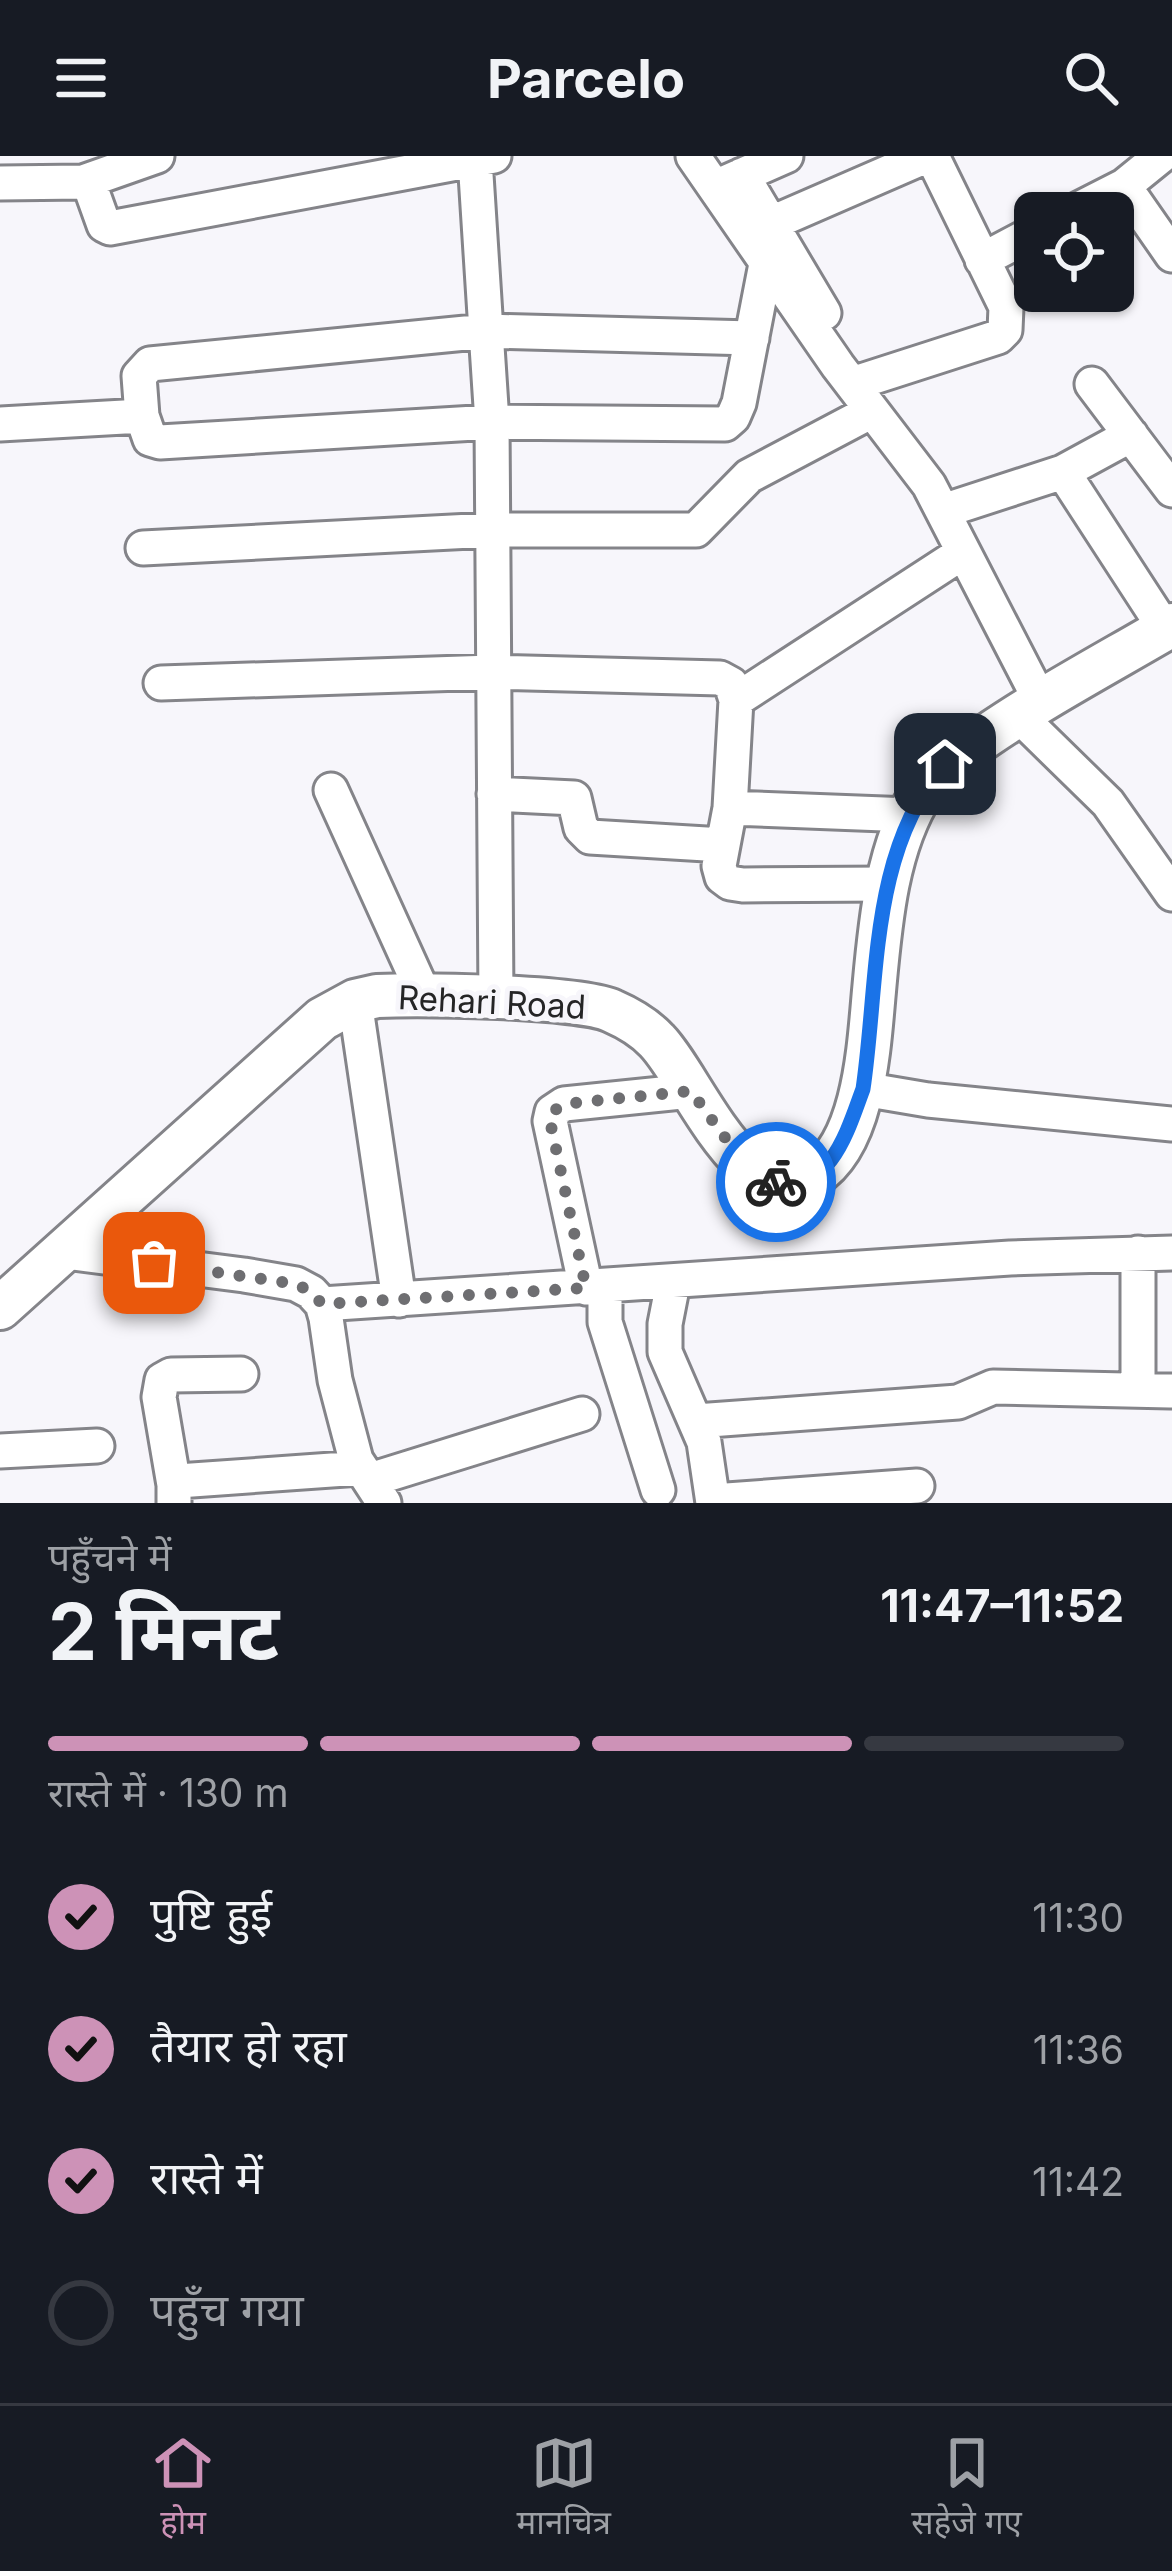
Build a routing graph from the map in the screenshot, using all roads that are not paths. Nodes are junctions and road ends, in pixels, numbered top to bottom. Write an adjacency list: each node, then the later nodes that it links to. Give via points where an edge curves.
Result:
1 (158, 156): 9 (street)
2 (693, 156): 7 (street)
3 (786, 156): 7 (street)
4 (929, 156): 12 (street); 15 (street)
5 (1161, 156): 10 (street)
6 (485, 157): 9 (street, via 110,228); 17 (street)
7 (728, 181): 12 (street); 16 (street)
8 (0, 182): 9 (street)
9 (83, 182)
10 (1124, 186): 11 (street); 14 (street)
11 (1112, 192)
12 (772, 223): 20 (street)
13 (1014, 243): 15 (street)
14 (1172, 255)
15 (982, 260): 20 (street, via 1006,307 998,337)
16 (766, 265): 18 (street); 20 (street)
17 (487, 331): 18 (street); 21 (street, via 150,364 140,376); 22 (street)
18 (752, 338): 22 (street, via 739,403 725,424)
19 (1092, 384): 24 (street)
20 (854, 387): 27 (street); 28 (street, via 696,530)
21 (142, 416): 22 (street, via 150,439 160,442); 23 (street)
22 (492, 422): 28 (street)
23 (0, 424)
24 (1131, 435): 25 (street); 26 (street)
25 (1063, 472): 27 (street); 31 (street)
26 (1172, 490)
27 (943, 511): 30 (street)
28 (491, 530): 29 (street); 32 (street)
29 (143, 548)
30 (962, 553): 34 (street); 35 (street)
31 (1169, 627): 35 (main road, Rehari Road)
32 (492, 672): 33 (street); 34 (street, via 705,675 730,684); 37 (street)
33 (161, 683)
34 (736, 700): 38 (street)
35 (1029, 707): 39 (main road, Rehari Road, via 945,764); 42 (street)
36 (331, 790): 43 (street)
37 (494, 794): 40 (street, via 574,798 590,837); 44 (street)
38 (730, 808): 39 (street); 40 (street)
39 (910, 815): 41 (main road, Rehari Road)
40 (723, 845): 41 (street, via 718,866 730,883)
41 (888, 884): 46 (main road, Rehari Road)
42 (1172, 895)
43 (424, 997): 44 (main road, Rehari Road); 45 (main road, Rehari Road)
44 (496, 1000): 47 (main road, Rehari Road, via 608,1008 659,1042)
45 (356, 1001): 49 (main road, Rehari Road, via 322,1019); 54 (street)
46 (863, 1089): 47 (main road, Rehari Road, via 838,1151 820,1172 782,1184 742,1161); 48 (street)
47 (691, 1091): 53 (street, via 564,1104 552,1112)
48 (1172, 1124)
49 (64, 1252): 55 (street, via 296,1284); 56 (main road, Rehari Road)
50 (1138, 1253): 51 (street); 52 (street); 58 (street)
51 (1172, 1253)
52 (674, 1283): 53 (street); 60 (street, via 665,1352)
53 (596, 1288): 54 (street); 65 (street)
54 (399, 1300): 55 (street)
55 (322, 1304): 63 (street, via 334,1380)
56 (0, 1308)
57 (242, 1374): 66 (street, via 162,1380)
58 (1154, 1391): 60 (street, via 993,1387 958,1402)
59 (582, 1414): 63 (street)
60 (696, 1421): 67 (street)
61 (97, 1446): 62 (street)
62 (0, 1450)
63 (371, 1484): 66 (street, via 189,1479)
64 (917, 1486): 67 (street)
65 (658, 1490)
66 (174, 1494)
67 (713, 1502)

